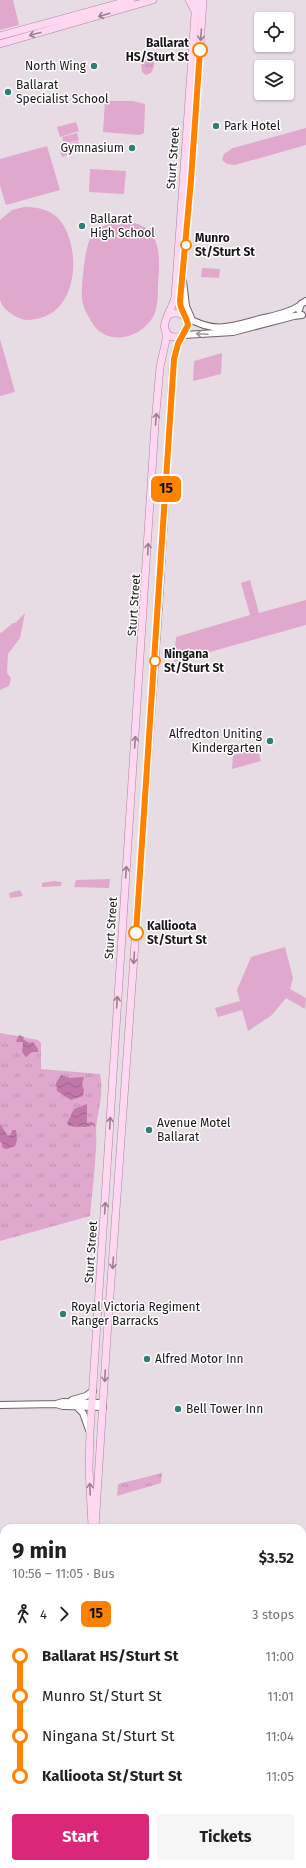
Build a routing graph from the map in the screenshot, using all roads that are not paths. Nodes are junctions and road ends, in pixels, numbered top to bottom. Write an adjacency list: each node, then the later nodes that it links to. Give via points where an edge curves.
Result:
1 (131, 0): 7 (main road)
2 (153, 0): 7 (main road, one-way to 7)
3 (190, 0): 6 (main road)
4 (196, 0): 6 (main road, Sturt Street)
5 (203, 0): 10 (main road, Sturt Street, one-way to 10)
6 (196, 14): 13 (main road, Sturt Street, via 175,297)
7 (69, 21): 8 (main road); 9 (main road, one-way to 9)
8 (0, 36)
9 (0, 44)
10 (182, 277): 14 (main road, Sturt Street, via 180,304); 16 (street, via 186,306)
11 (306, 301): 12 (street)
12 (299, 306): 15 (street); 16 (street, via 291,311 232,328 212,328)
13 (168, 315): 14 (main road, via 177,313); 17 (main road, via 164,323)
14 (184, 316): 16 (street); 18 (main road, via 188,325)
15 (305, 317): 18 (street, one-way to 18, via 294,316 234,332)
16 (193, 322)
17 (166, 331): 18 (main road, via 173,337); 20 (main road, Sturt Street, one-way to 17, via 145,607 155,424)
18 (184, 335): 19 (main road, Sturt Street, one-way to 19, via 176,349 173,365)
19 (129, 1029): 20 (main road, via 122,1026); 21 (main road, Sturt Street, one-way to 21)
20 (115, 1030): 22 (main road, Sturt Street, one-way to 20)
21 (112, 1279): 22 (main road, via 106,1277); 27 (main road, Sturt Street, one-way to 27)
22 (100, 1282): 23 (main road, Sturt Street)
23 (93, 1391): 24 (street, via 83,1397); 26 (main road, Sturt Street)
24 (60, 1403): 25 (street); 26 (street); 28 (street)
25 (0, 1405)
26 (92, 1405): 27 (street); 28 (street); 29 (main road, Sturt Street)
27 (103, 1405): 30 (main road, Sturt Street)
28 (76, 1407): 29 (street, via 83,1414)
29 (90, 1431): 31 (main road, Sturt Street, one-way to 29, via 89,1469)
30 (94, 1524)
31 (94, 1524)

